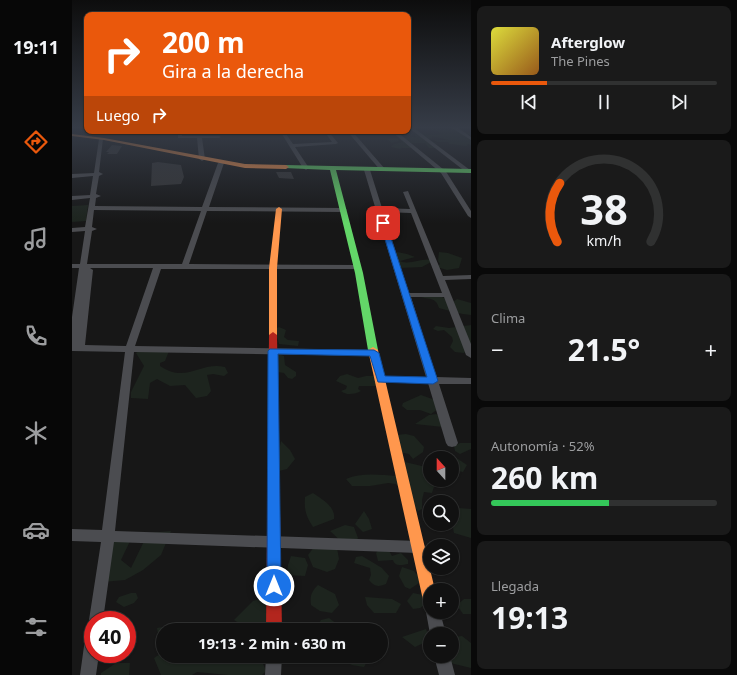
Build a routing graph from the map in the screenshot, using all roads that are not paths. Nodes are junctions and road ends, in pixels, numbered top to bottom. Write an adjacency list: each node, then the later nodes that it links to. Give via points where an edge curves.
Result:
1 (100, 160): 14 (street)
2 (204, 160): 7 (street)
3 (300, 160): 8 (street)
4 (375, 160): 11 (street)
5 (428, 160): 12 (street)
6 (453, 160): 13 (street)
7 (221, 163): 8 (street); 20 (street)
8 (306, 168): 9 (street)
9 (333, 169): 10 (street); 22 (street)
10 (366, 170): 11 (street); 23 (street)
11 (384, 170): 12 (street)
12 (442, 171): 13 (street); 25 (street)
13 (469, 171)
14 (98, 175): 15 (street); 17 (street)
15 (72, 176)
16 (406, 192): 24 (street)
17 (95, 196): 18 (street); 19 (street)
18 (72, 198)
19 (94, 208): 20 (street); 26 (street)
20 (205, 209): 21 (street); 31 (street)
21 (279, 209): 22 (street); 33 (street)
22 (344, 210): 32 (street)
23 (379, 210): 24 (street); 36 (street)
24 (413, 210): 35 (street)
25 (471, 216)
26 (91, 229): 27 (street); 29 (street)
27 (72, 230)
28 (72, 266): 29 (street)
29 (88, 266): 30 (street); 38 (street)
30 (155, 266): 31 (street); 39 (street)
31 (185, 266): 33 (street)
32 (357, 267): 33 (street); 41 (street)
33 (274, 268): 40 (street)
34 (471, 277): 35 (street)
35 (440, 278): 37 (street)
36 (405, 295): 37 (street); 44 (street)
37 (447, 295): 42 (street)
38 (75, 348): 39 (street)
39 (130, 348): 40 (street); 48 (street)
40 (273, 351): 41 (street); 49 (street)
41 (374, 353): 43 (street)
42 (471, 354)
43 (381, 379): 44 (street); 50 (street)
44 (433, 381): 45 (street); 46 (street)
45 (471, 381)
46 (452, 444)
47 (72, 535): 48 (street)
48 (108, 537): 49 (street); 52 (street)
49 (275, 543): 50 (street); 53 (street)
50 (418, 547): 51 (street)
51 (426, 583)
52 (97, 611)
53 (274, 623)
54 (90, 663): 57 (street)
55 (274, 663): 58 (street)
56 (444, 663): 59 (street)
57 (88, 675)
58 (273, 675)
59 (447, 675)

